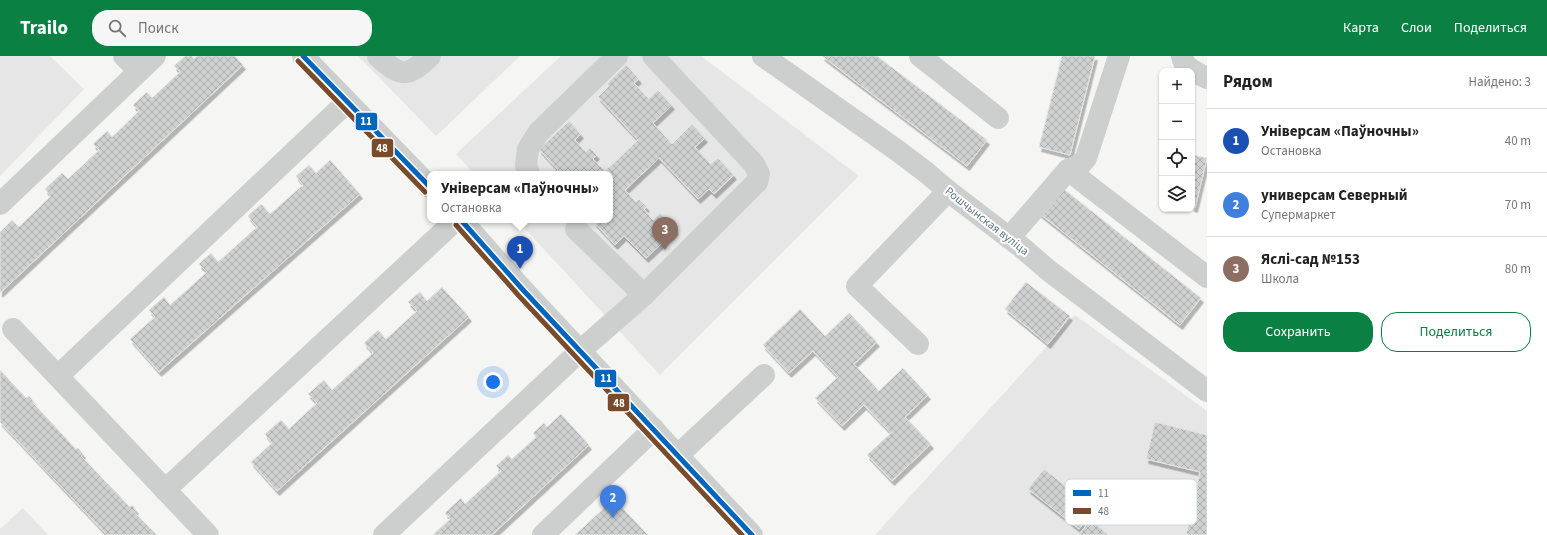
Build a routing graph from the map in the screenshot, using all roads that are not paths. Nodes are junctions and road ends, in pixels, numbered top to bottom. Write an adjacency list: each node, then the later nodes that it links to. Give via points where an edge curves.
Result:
1 (124, 56): 12 (street)
2 (155, 56): 12 (street)
3 (303, 56): 14 (street)
4 (378, 56): 5 (street, via 390,67 409,72)
5 (430, 56)
6 (616, 56): 17 (street, via 538,133 528,149)
7 (653, 56): 26 (street, via 754,164 759,174 757,182 748,192)
8 (920, 56): 15 (street)
9 (1119, 56): 16 (street, via 1086,158 1080,165)
10 (1182, 56): 13 (street, via 1184,64 1189,69)
11 (765, 57): 19 (street, Рошчынская вуліца, via 898,151)
12 (139, 72): 20 (street)
13 (1207, 78)
14 (347, 102): 18 (street); 31 (street)
15 (998, 118)
16 (1068, 170): 24 (street); 25 (street)
17 (528, 171)
18 (427, 184)
19 (948, 191): 24 (street, Рошчынская вуліца); 28 (street, via 857,286)
20 (0, 204)
21 (453, 223): 35 (street)
22 (464, 223): 29 (street)
23 (576, 229): 26 (street)
24 (1009, 238): 32 (street, Рошчынская вуліца)
25 (1207, 277)
26 (644, 295): 29 (street)
27 (13, 329): 31 (street)
28 (918, 344)
29 (580, 351): 33 (street); 37 (street)
30 (764, 375): 34 (street)
31 (58, 376): 35 (street)
32 (1207, 391)
33 (654, 429): 34 (street); 38 (street)
34 (678, 455): 39 (street)
35 (166, 490): 36 (street)
36 (208, 535)
37 (384, 535)
38 (543, 535)
39 (752, 535)

